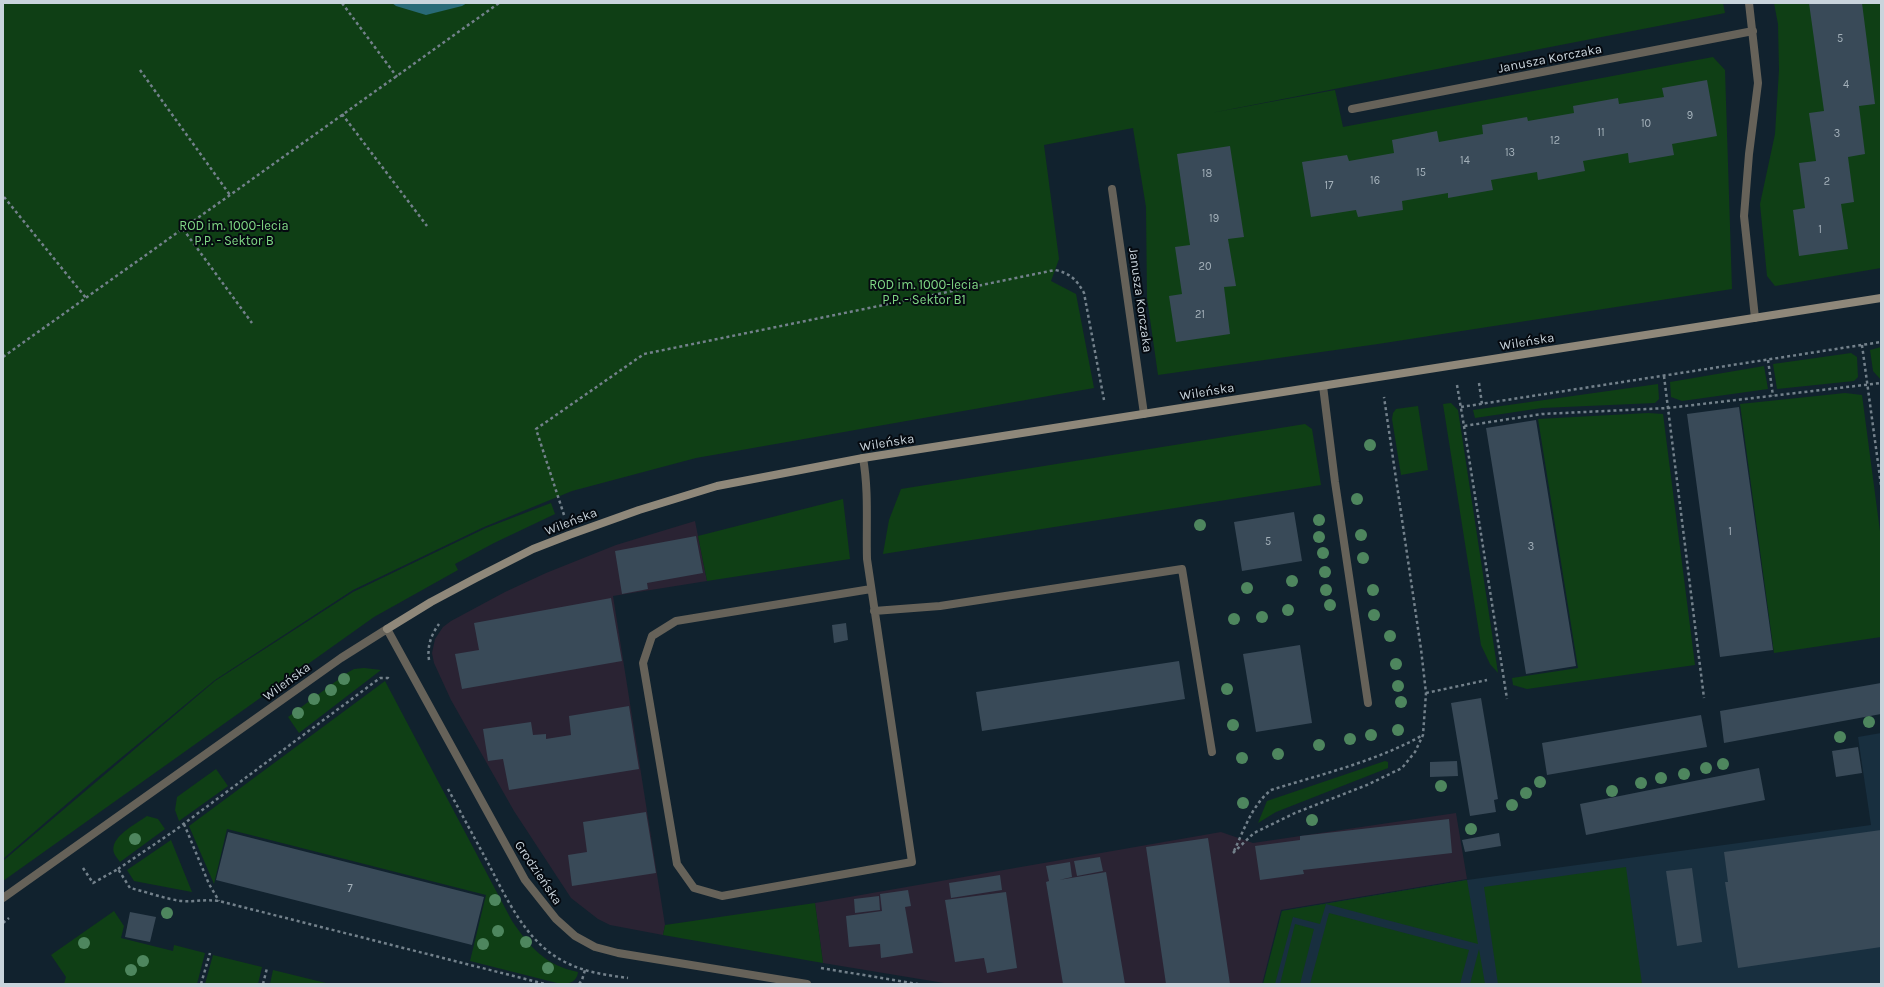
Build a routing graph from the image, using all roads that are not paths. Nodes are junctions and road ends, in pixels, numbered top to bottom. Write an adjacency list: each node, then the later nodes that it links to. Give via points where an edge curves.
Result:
1 (1749, 3): 2 (street)
2 (1753, 31): 3 (street, Janusza Korczaka); 6 (street, via 1758,83 1744,216)
3 (1352, 109)
4 (1112, 189): 8 (street, Janusza Korczaka)
5 (1881, 298): 6 (street, Wileńska)
6 (1755, 318): 7 (street, Wileńska)
7 (1323, 386): 8 (street, Wileńska); 13 (street)
8 (1144, 414): 9 (street, Wileńska)
9 (863, 458): 10 (street, via 868,510 867,559); 12 (street, Wileńska, via 717,486 639,510 533,549 431,602)
10 (871, 589): 11 (street); 11 (street, via 676,621 652,636 643,662 677,864 694,888 722,896 912,862)
11 (874, 611): 14 (street, via 940,606 1182,569)
12 (387, 629): 15 (street, Wileńska, via 341,658); 16 (street, Grodzieńska, via 525,880 556,919 575,936 595,947 618,953)
13 (1368, 703)
14 (1212, 752)
15 (3, 898)
16 (807, 984)

